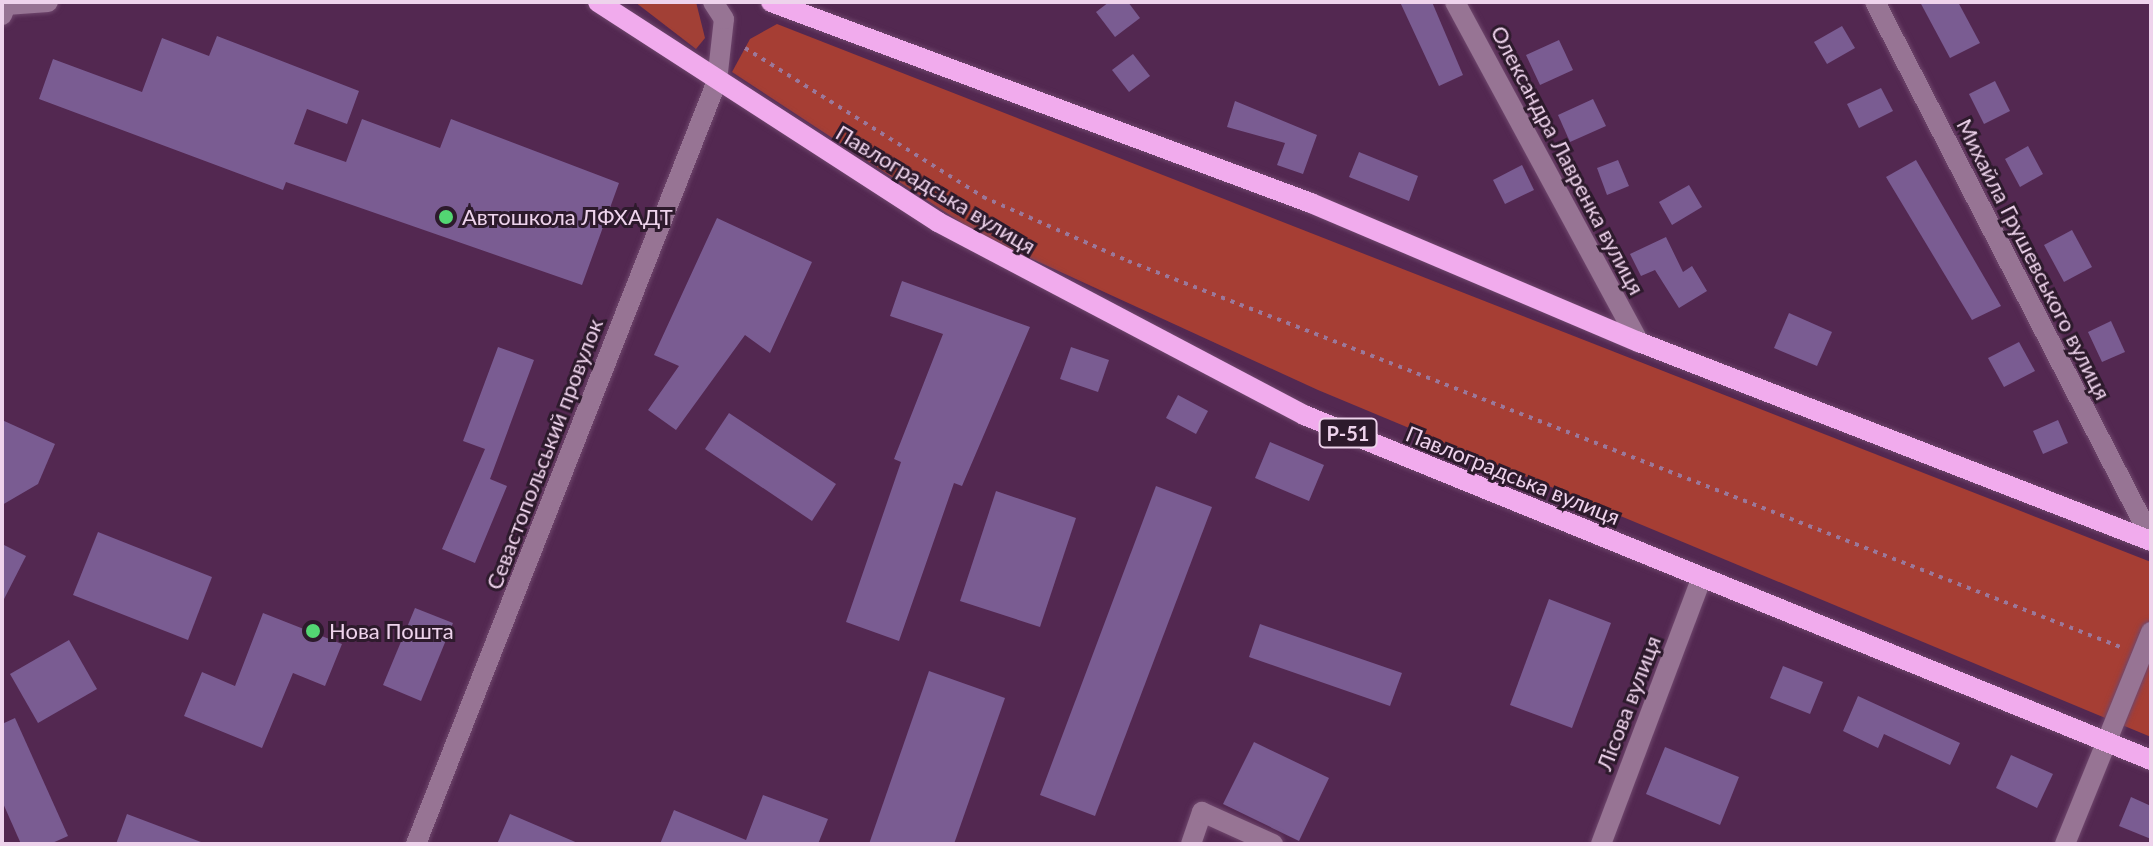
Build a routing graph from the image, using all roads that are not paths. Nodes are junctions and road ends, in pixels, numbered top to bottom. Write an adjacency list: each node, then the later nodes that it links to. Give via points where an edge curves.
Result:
1 (48, 2): 7 (street, via 6,5)
2 (598, 2): 8 (main road, Павлоградська вулиця / Р-51)
3 (713, 2): 8 (street, Севастопольський провулок, via 724,19)
4 (771, 2): 9 (main road, via 1311,203)
5 (1455, 2): 9 (street, Олександра Лавренка вулиця)
6 (1875, 2): 10 (street, Михайла Грушевського вулиця)
7 (2, 15)
8 (717, 81): 11 (main road, Павлоградська вулиця / Р-51, via 938,222 1102,315 1304,415); 15 (street, Севастопольський провулок)
9 (1639, 342): 10 (main road)
10 (2151, 540)
11 (1701, 579): 13 (main road, Павлоградська вулиця / Р-51); 18 (street, Лісова вулиця)
12 (2151, 632): 13 (street)
13 (2105, 741): 14 (main road, Павлоградська вулиця / Р-51); 19 (street)
14 (2151, 760)
15 (416, 844)
16 (1191, 844): 17 (street, via 1202,812)
17 (1273, 844)
18 (1601, 844)
19 (2065, 844)

